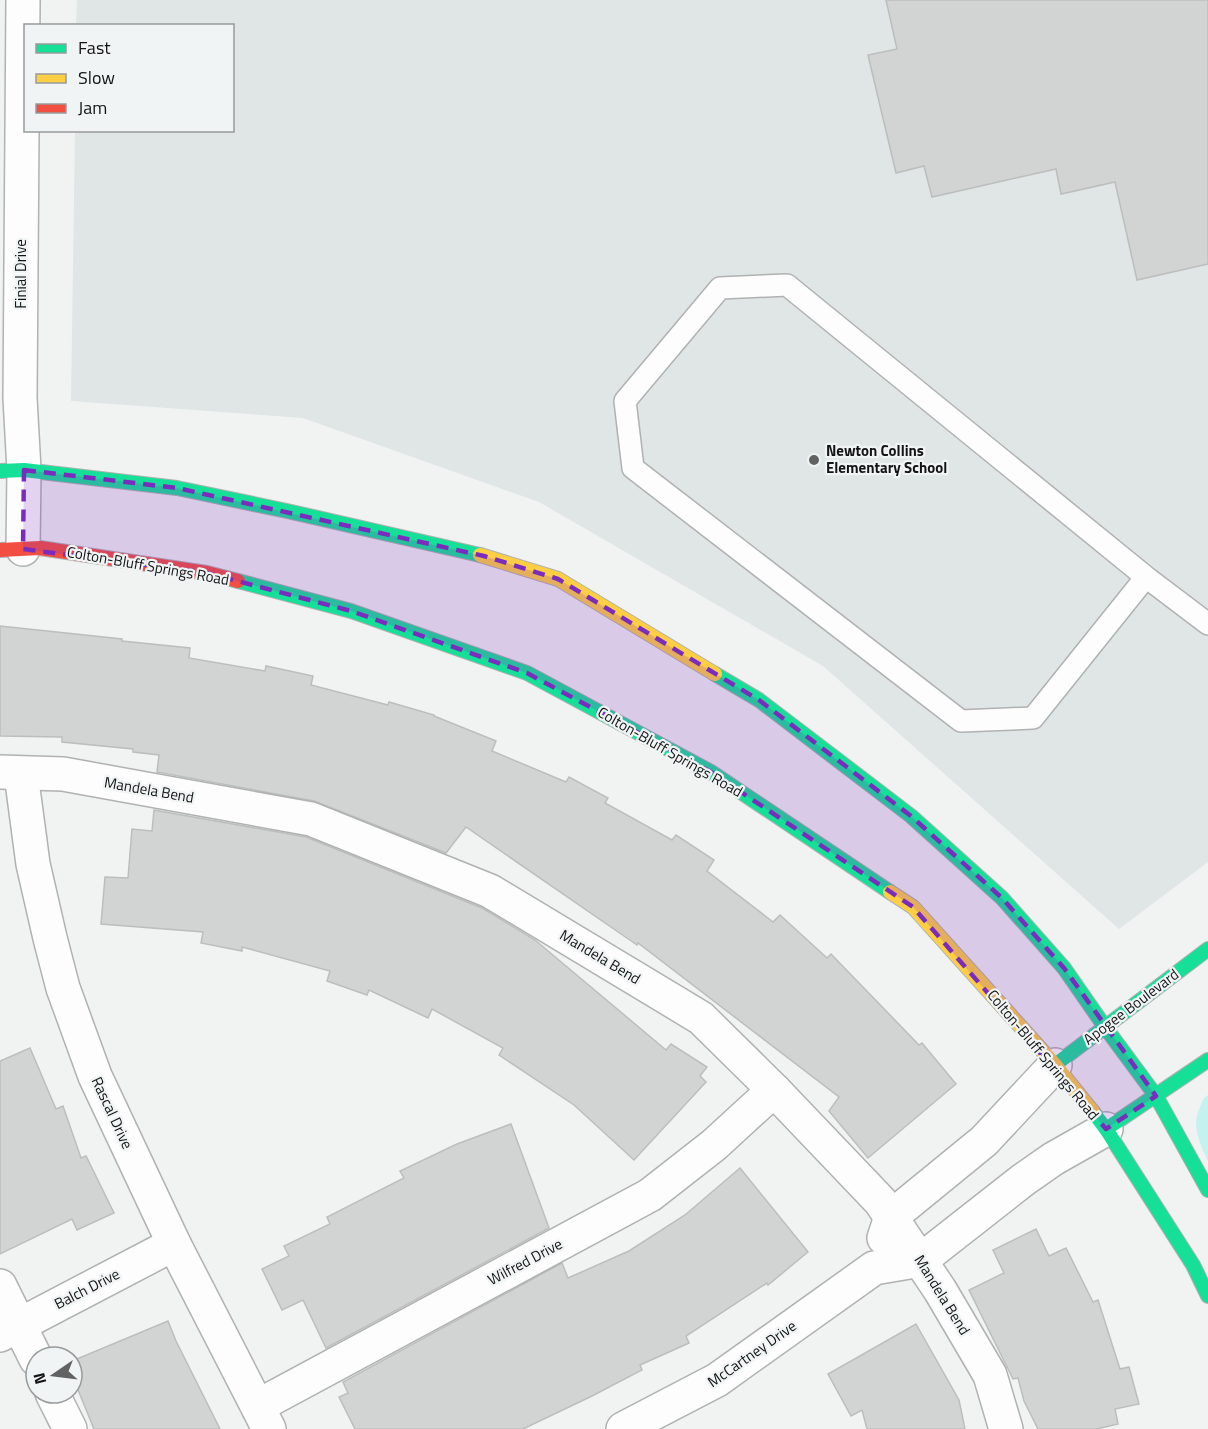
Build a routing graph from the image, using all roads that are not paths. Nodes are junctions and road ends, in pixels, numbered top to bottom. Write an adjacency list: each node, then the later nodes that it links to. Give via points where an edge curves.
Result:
1 (23, 0): 2 (street, Finial Drive, via 20,398)
2 (12, 471): 3 (street, Finial Drive); 8 (street, via 177,488 484,556 558,579 759,700 911,816 1002,898 1064,968)
3 (11, 549): 10 (street, Colton-Bluff Springs Road, via 40,548 207,573 351,611 527,673 711,771 913,907)
4 (1146, 577): 4 (lane, via 787,285 720,288 625,401 633,468 960,721 1033,718); 5 (lane)
5 (1208, 624)
6 (10, 773): 11 (street, Mandela Bend, via 63,774 311,819 490,891 701,1018); 16 (street, Rascal Drive, via 63,988 95,1076)
7 (1208, 949): 8 (street, Apogee Boulevard)
8 (1105, 1027): 10 (street, Apogee Boulevard); 12 (street)
9 (1208, 1060): 12 (street)
10 (1055, 1065): 13 (street, Colton-Bluff Springs Road); 15 (street, via 984,1141)
11 (774, 1090): 15 (street, Mandela Bend); 24 (street, Wilfred Drive, via 714,1145 650,1195)
12 (1156, 1096): 13 (street); 14 (street)
13 (1106, 1129): 17 (street, McCartney Drive, via 1023,1180); 20 (street, Colton-Bluff Springs Road)
14 (1208, 1190)
15 (891, 1217): 17 (street, Mandela Bend); 18 (street)
16 (174, 1244): 21 (street, Balch Drive); 24 (street, Rascal Drive)
17 (921, 1260): 18 (street, McCartney Drive); 27 (street, Mandela Bend, via 990,1375)
18 (874, 1268): 26 (street, McCartney Drive, via 717,1380)
19 (0, 1286): 21 (street)
20 (1208, 1296)
21 (10, 1330): 22 (street)
22 (24, 1346)
23 (58, 1405): 25 (street)
24 (263, 1418)
25 (70, 1429)
26 (623, 1429)
27 (1006, 1429)

